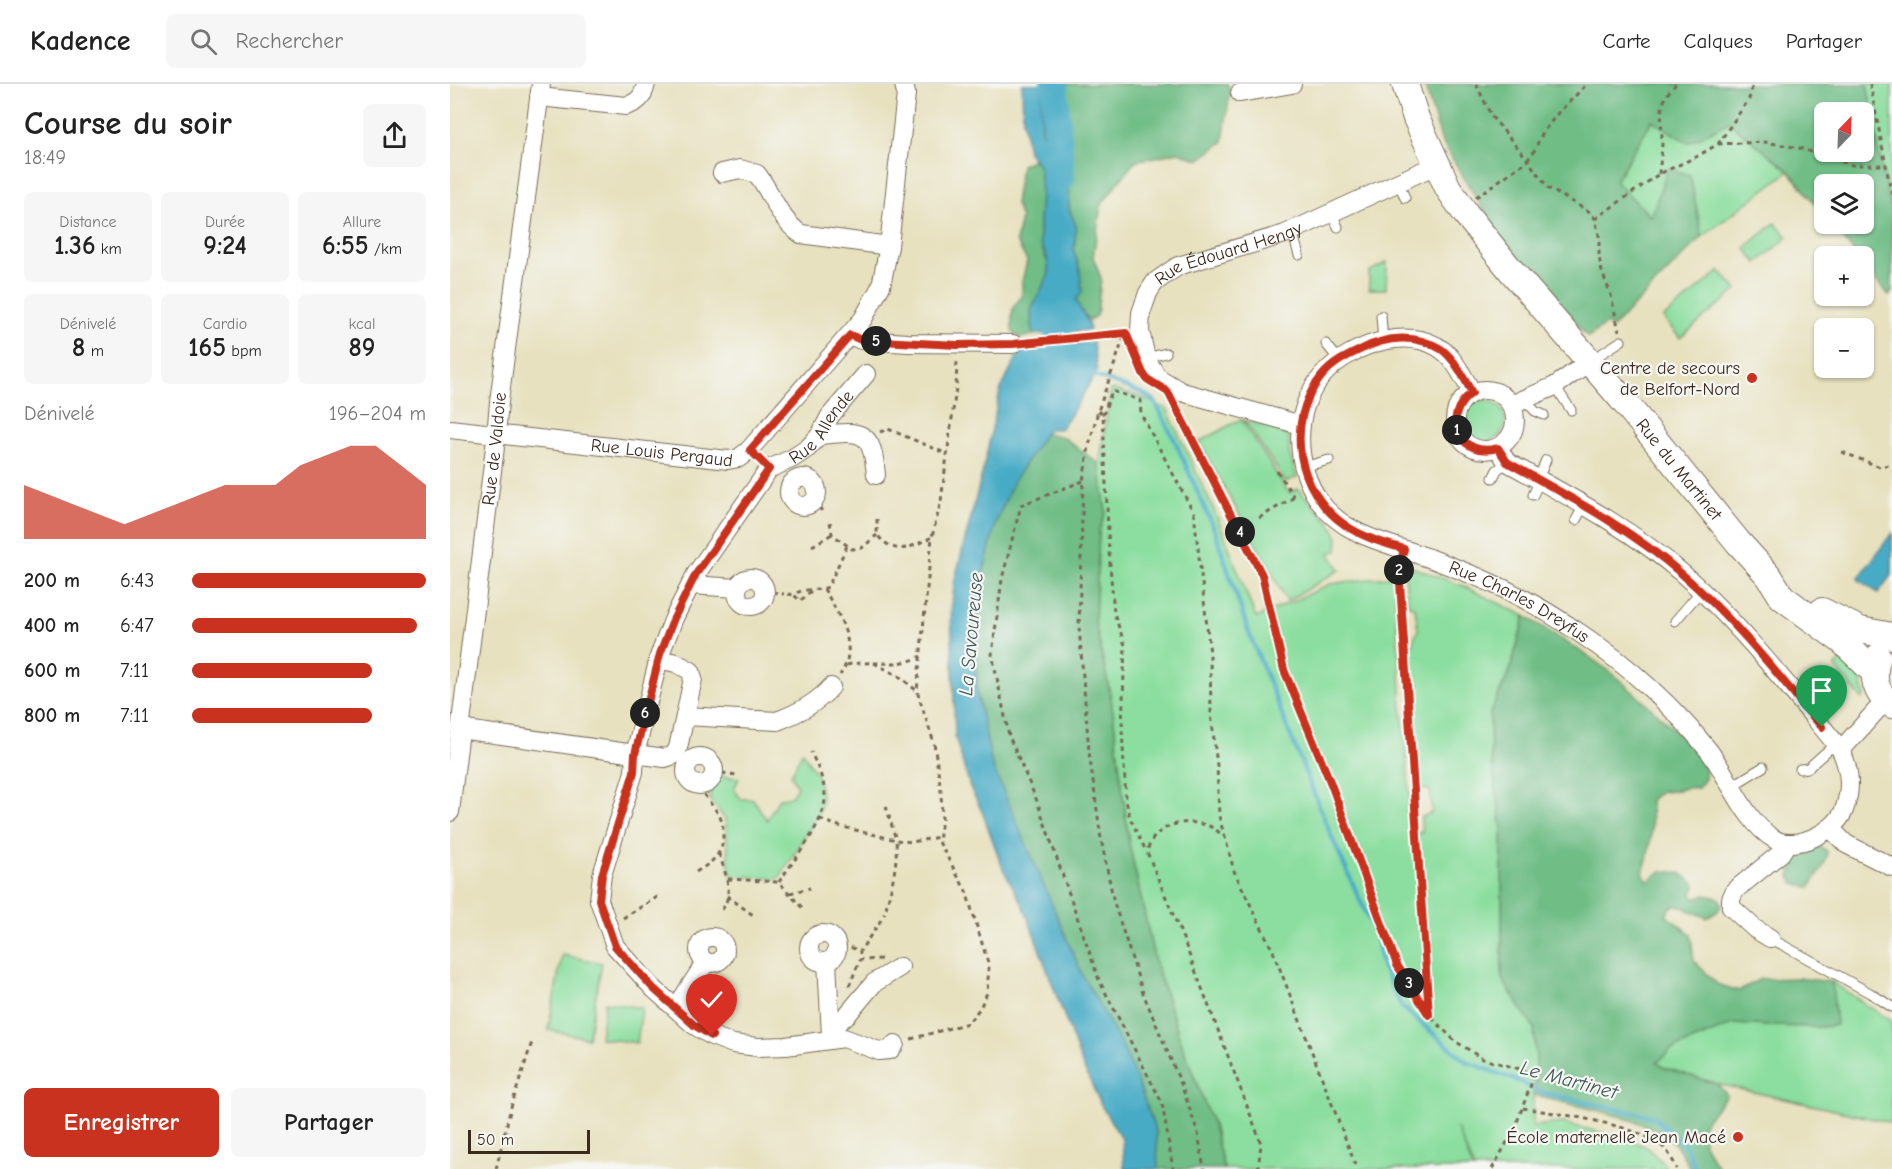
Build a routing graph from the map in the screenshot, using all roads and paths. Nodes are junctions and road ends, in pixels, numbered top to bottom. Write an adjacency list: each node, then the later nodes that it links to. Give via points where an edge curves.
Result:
1 (646, 84): 10 (street, via 642,97 626,106)
2 (904, 84): 22 (street, Rue Louis Pergaud)
3 (1292, 84): 11 (street)
4 (1405, 84): 14 (main road, Rue du Martinet)
5 (1476, 84): 13 (path, via 1492,117)
6 (1587, 84): 13 (path, via 1558,113)
7 (1676, 84): 17 (path, via 1667,92 1660,113)
8 (1753, 84): 12 (path, via 1749,99)
9 (1870, 84): 15 (path)
10 (540, 90): 48 (street, Rue de Valdoie)
11 (1240, 93)
12 (1718, 144): 15 (path, via 1765,142 1852,165); 17 (path)
13 (1527, 159): 19 (path); 20 (path, via 1548,188 1590,212)
14 (1436, 165): 19 (main road, Rue du Martinet); 21 (street, Rue Édouard Hengy, via 1402,190 1335,220)
15 (1887, 165): 18 (path)
16 (722, 173): 22 (street, via 740,169 757,174 793,229 801,234)
17 (1659, 174): 20 (path)
18 (1892, 195)
19 (1462, 208): 36 (main road, Rue du Martinet)
20 (1595, 219): 28 (path, via 1602,272)
21 (1292, 231): 23 (lane); 34 (street, Rue Édouard Hengy, via 1178,266 1155,282 1141,313)
22 (889, 246): 26 (street, Rue Louis Pergaud, via 881,286)
23 (1299, 255)
24 (1381, 316): 27 (lane)
25 (1126, 333): 29 (path); 30 (path); 43 (path)
26 (850, 335): 32 (street, via 861,340); 51 (street, Rue Louis Pergaud)
27 (1383, 340): 35 (street, Rue Charles Dreyfus); 39 (street, Rue Charles Dreyfus, via 1413,339 1439,348 1450,357)
28 (1621, 341): 36 (lane)
29 (1130, 342)
30 (1013, 344): 32 (street)
31 (1326, 344): 35 (lane)
32 (957, 345): 53 (path)
33 (1166, 353): 34 (lane)
34 (1146, 358): 46 (street, Rue Édouard Hengy, via 1157,376 1182,392)
35 (1340, 361): 46 (street, Rue Charles Dreyfus, via 1314,387)
36 (1589, 362): 38 (street); 75 (main road, Rue du Martinet)
37 (866, 374): 49 (street, Rue Allende, via 830,416)
38 (1555, 383): 41 (street); 42 (lane)
39 (1472, 393): 41 (street, via 1498,393); 54 (street, via 1458,408 1456,429 1468,445)
40 (1173, 402): 138 (path, via 1262,575 1284,670 1331,784 1397,965)
41 (1518, 403): 45 (lane); 54 (street)
42 (1571, 410)
43 (1098, 411): 44 (path); 63 (path)
44 (1103, 415): 111 (path, via 1112,391 1140,400 1141,414 1194,513 1210,653 1219,816); 114 (path, via 1114,613 1125,645 1122,729 1126,800 1130,818)
45 (1544, 415)
46 (1301, 425): 59 (street, Rue Charles Dreyfus, via 1299,450)
47 (450, 429): 48 (street, Rue Louis Pergaud)
48 (497, 434): 51 (street, Rue Louis Pergaud, via 728,460); 94 (street, Rue de Valdoie)
49 (820, 435): 50 (street, via 851,432); 58 (street, Rue Allende, via 808,448)
50 (869, 441): 53 (path, via 888,429); 61 (street)
51 (750, 450): 58 (street)
52 (1842, 452): 57 (path, via 1880,466)
53 (947, 454): 71 (path)
54 (1503, 455): 62 (lane); 64 (street)
55 (1329, 460): 59 (lane)
56 (1546, 460): 64 (lane)
57 (1892, 464)
58 (775, 466): 65 (street, via 793,482 789,495 793,501 801,506); 76 (street, via 715,544)
59 (1303, 468): 74 (street, Rue Charles Dreyfus, via 1311,488 1338,520 1356,532)
60 (1277, 471): 66 (path, via 1293,497)
61 (876, 475)
62 (1493, 478)
63 (1083, 481): 144 (path, via 1021,505 1002,579 992,654 1009,736 1037,801 1099,980 1162,1103); 145 (path, via 1079,626 1093,794 1114,903 1143,993 1185,1094 1198,1133)
64 (1537, 485): 80 (street, via 1580,513 1619,526)
65 (819, 507)
66 (1259, 518)
67 (877, 519): 70 (path)
68 (830, 522): 69 (path)
69 (832, 534): 72 (path); 73 (path)
70 (877, 535): 71 (path, via 888,545 904,549); 73 (path, via 862,548)
71 (932, 537): 85 (path)
72 (812, 546)
73 (847, 546): 77 (path, via 832,582)
74 (1404, 549): 104 (street, Rue Charles Dreyfus, via 1502,588 1587,638 1669,707 1710,752); 138 (path, via 1399,568)
75 (1769, 576): 83 (main road, via 1837,620 1860,630); 89 (main road, Rue du Martinet, via 1782,597 1842,641)
76 (691, 585): 78 (street, via 737,588 740,600 750,605 759,602); 86 (street)
77 (824, 589): 79 (path); 88 (path, via 849,641)
78 (764, 591): 81 (path)
79 (811, 591): 81 (path); 81 (path, via 800,601)
80 (1701, 591): 82 (lane); 95 (street, via 1748,634)
81 (794, 595)
82 (1675, 621)
83 (1892, 636)
84 (1892, 642): 89 (main road, via 1876,658)
85 (921, 656): 87 (path, via 909,663); 91 (path)
86 (658, 659): 93 (street, via 691,671 693,679); 97 (street)
87 (872, 662): 88 (path); 91 (path)
88 (848, 665): 90 (path)
89 (1874, 672): 92 (main road, via 1875,684)
90 (831, 687): 93 (street, via 790,717 777,721)
91 (917, 691): 110 (path, via 934,743 941,791)
92 (1889, 703): 95 (street)
93 (685, 716): 98 (street, via 678,748)
94 (459, 729): 97 (street); 105 (street, Rue de Valdoie)
95 (1839, 746): 100 (lane); 109 (street, via 1849,771 1850,792 1842,816)
96 (811, 752): 108 (path, via 825,796)
97 (635, 754): 98 (street); 128 (street, via 634,772 602,875 599,900)
98 (680, 761): 101 (street, via 706,758 712,763); 103 (street, via 691,782)
99 (1763, 767): 104 (lane)
100 (1800, 770)
101 (713, 772): 102 (path); 103 (street, via 707,783)
102 (738, 775)
103 (699, 785): 115 (path, via 723,825 723,847)
104 (1732, 786): 113 (street, Rue Charles Dreyfus, via 1763,832)
105 (451, 793): 107 (street, Rue de Valdoie)
106 (886, 806): 112 (path)
107 (450, 812)
108 (820, 819): 112 (path); 119 (path)
109 (1831, 829): 113 (street); 116 (street, via 1846,844)
110 (939, 837): 112 (path, via 912,842); 141 (path, via 966,891 983,942 989,966 987,993 968,1023)
111 (1225, 837): 114 (path, via 1209,826 1188,822 1157,832 1149,841); 147 (path, via 1234,871 1273,951)
112 (896, 840): 127 (path, via 895,868)
113 (1786, 845): 129 (street, via 1731,898 1731,907)
114 (1147, 852): 146 (path, via 1257,1132 1261,1144)
115 (719, 854): 117 (path); 118 (path)
116 (1892, 867)
117 (696, 872)
118 (728, 879): 119 (path); 123 (path)
119 (780, 882): 121 (path)
120 (810, 888): 121 (path)
121 (790, 893): 125 (path)
122 (659, 896): 128 (path, via 629,916)
123 (727, 896): 124 (path); 126 (path)
124 (721, 911)
125 (805, 911)
126 (753, 915)
127 (884, 915)
128 (608, 924): 137 (street, via 615,946)
129 (1770, 938): 136 (lane)
130 (834, 941): 131 (path); 135 (street, via 836,955 827,962)
131 (860, 951)
132 (860, 960): 135 (path, via 848,988)
133 (706, 962): 137 (street)
134 (900, 967): 139 (street, via 874,983)
135 (830, 1003): 139 (street)
136 (1892, 1007)
137 (676, 1008): 139 (street, via 694,1025 733,1044 786,1046)
138 (1429, 1015): 142 (path, via 1455,1041 1483,1059 1524,1070 1533,1079)
139 (831, 1033): 141 (street, via 879,1051 890,1050)
140 (532, 1042): 143 (path)
141 (895, 1044)
142 (1523, 1107): 149 (path, via 1514,1131); 150 (path, via 1641,1134 1661,1146)
143 (496, 1169)
144 (1173, 1169)
145 (1204, 1169)
146 (1258, 1169)
147 (1357, 1169)
148 (1484, 1169): 149 (path)
149 (1491, 1169)
150 (1677, 1169)

